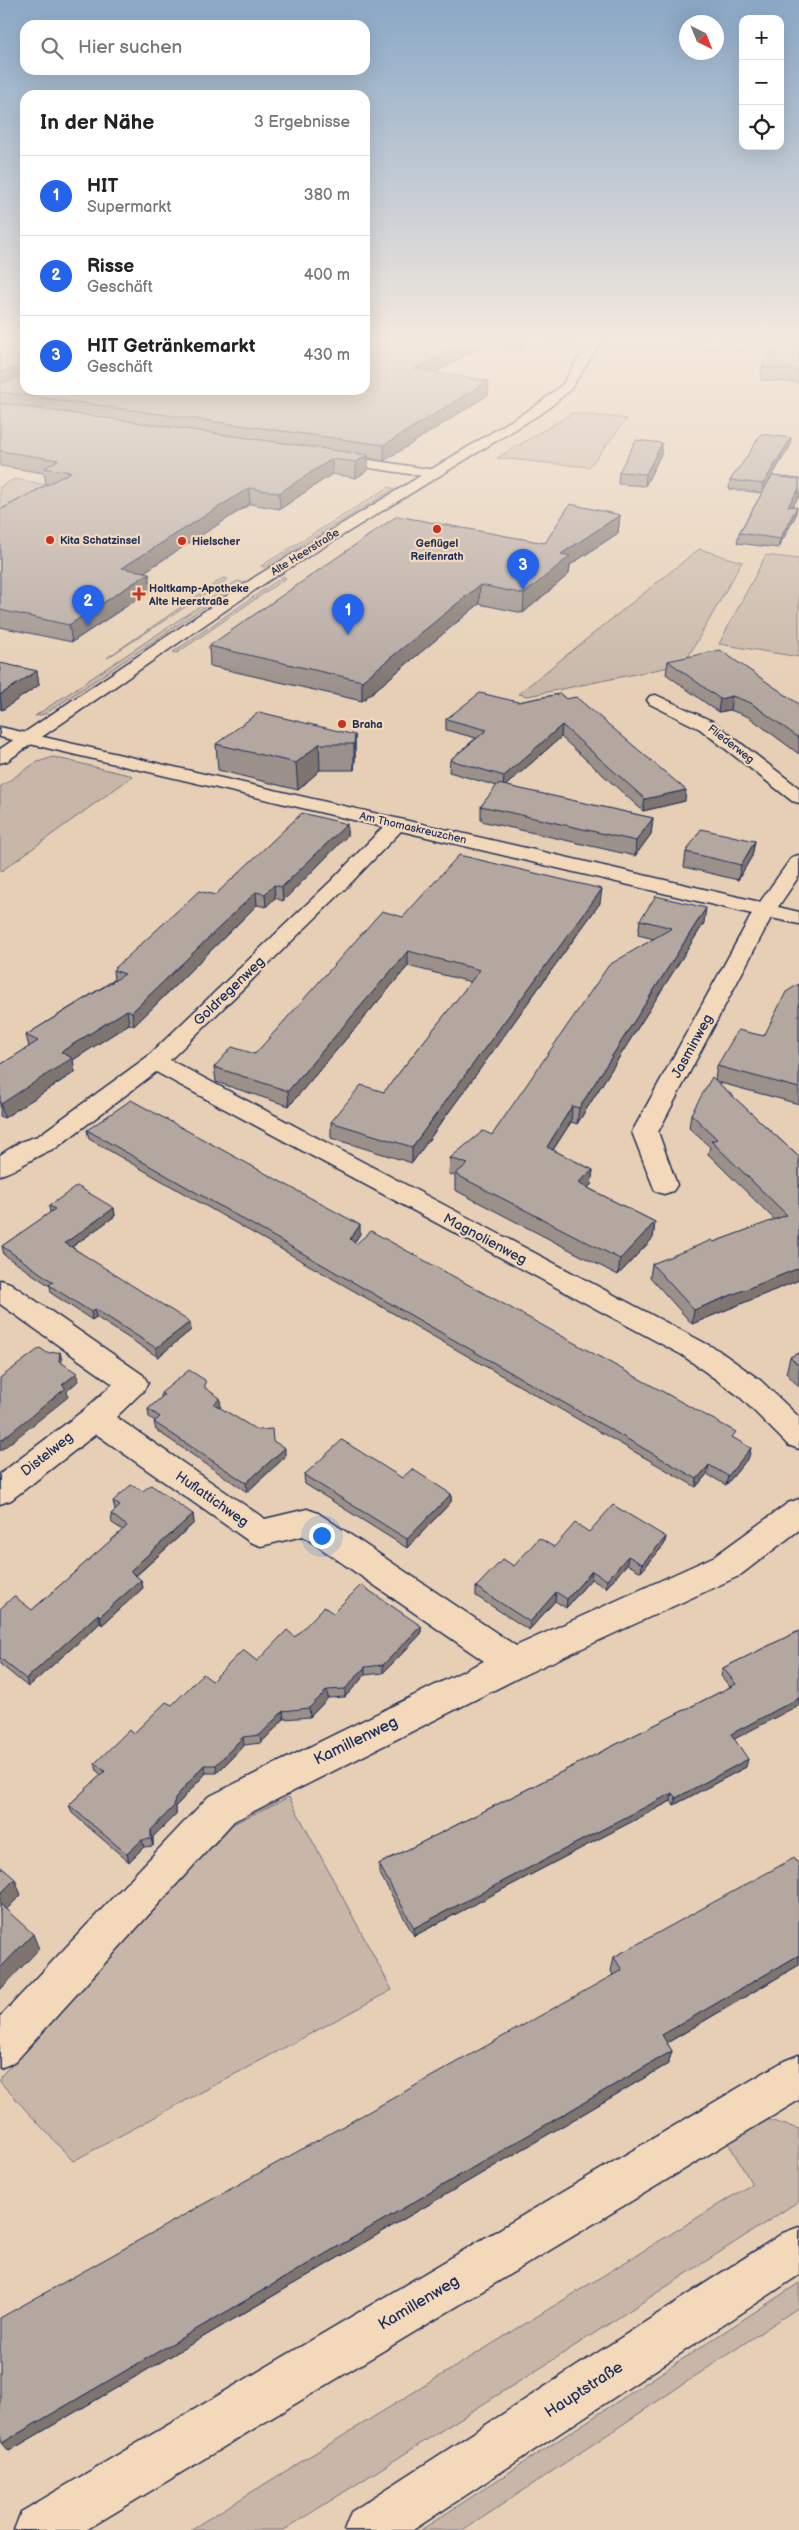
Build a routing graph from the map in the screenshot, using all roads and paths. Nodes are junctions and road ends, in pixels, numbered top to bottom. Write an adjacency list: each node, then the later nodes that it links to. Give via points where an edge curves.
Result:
1 (328, 457): 3 (street)
2 (463, 457): 3 (street, Alte Heerstraße)
3 (435, 474): 6 (street, Alte Heerstraße, via 263,578)
4 (656, 700): 8 (street, Fliederweg, via 706,724)
5 (0, 732): 6 (street, Am Thomaskreuzchen)
6 (28, 738): 7 (street, Alte Heerstraße); 9 (street, Am Thomaskreuzchen)
7 (0, 756)
8 (799, 797)
9 (397, 824): 11 (street, Am Thomaskreuzchen); 13 (street, Goldregenweg)
10 (799, 861): 11 (street)
11 (766, 910): 12 (street, Am Thomaskreuzchen); 15 (street, Jasminweg, via 644,1132)
12 (799, 918)
13 (155, 1062): 14 (street, Goldregenweg, via 47,1142 29,1148); 18 (street, Magnolienweg, via 699,1352 749,1387)
14 (0, 1167)
15 (664, 1185)
16 (0, 1290): 17 (street, via 133,1383)
17 (95, 1418): 19 (street, Distelweg); 21 (street, Huflattichweg, via 261,1533 307,1522)
18 (799, 1436)
19 (0, 1491)
20 (789, 1519): 21 (street, Kamillenweg, via 727,1566)
21 (514, 1663): 22 (street, Kamillenweg, via 221,1809)
22 (0, 2047)
23 (799, 2076): 25 (street, Kamillenweg)
24 (799, 2249): 26 (street, Hauptstraße)
25 (39, 2530)
26 (369, 2530)

